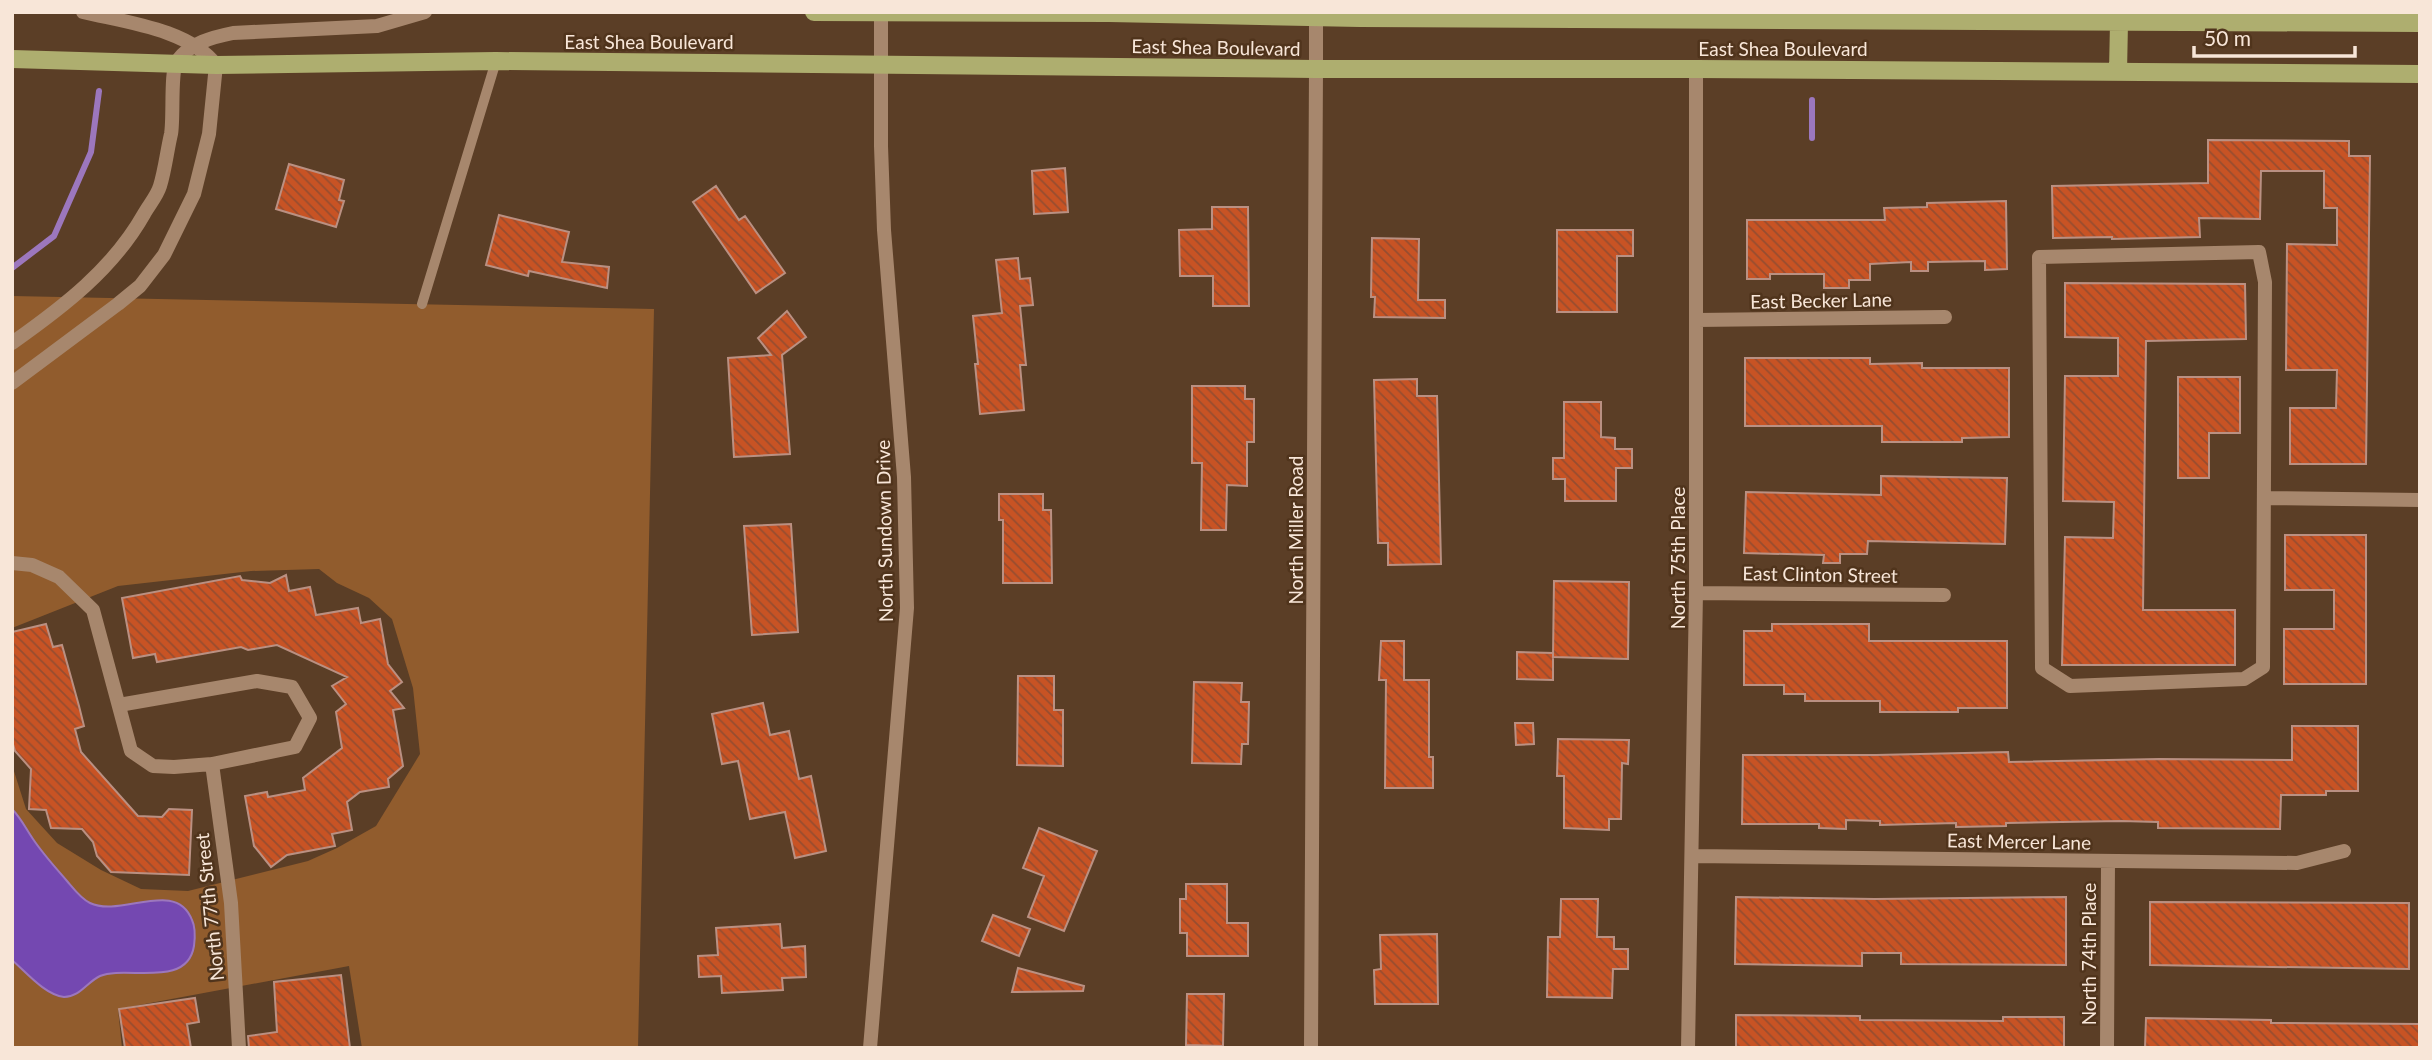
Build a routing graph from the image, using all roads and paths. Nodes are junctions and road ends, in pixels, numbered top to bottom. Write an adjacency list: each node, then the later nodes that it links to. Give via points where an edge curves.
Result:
1 (83, 12): 8 (street, via 160,31)
2 (425, 12): 8 (street, via 377,26 233,33)
3 (814, 12): 4 (main road, East Shea Boulevard)
4 (881, 13): 5 (main road, East Shea Boulevard); 12 (street, North Sundown Drive)
5 (1316, 15): 6 (main road, East Shea Boulevard); 14 (street, North Miller Road)
6 (2125, 19): 7 (main road, East Shea Boulevard); 16 (main road)
7 (2420, 23)
8 (195, 45): 11 (street); 13 (street)
9 (12, 58): 11 (main road, East Shea Boulevard)
10 (496, 61): 12 (main road, East Shea Boulevard); 13 (main road, East Shea Boulevard); 18 (lane)
11 (175, 64): 13 (main road, East Shea Boulevard); 21 (street, via 172,130 159,188 139,223 89,282)
12 (881, 64): 14 (main road, East Shea Boulevard); 34 (street, North Sundown Drive, via 884,230 904,477 907,608)
13 (216, 65): 22 (street, via 209,134 194,194 164,255 140,286)
14 (1316, 69): 15 (main road, East Shea Boulevard); 35 (street, North Miller Road)
15 (1696, 69): 16 (main road, East Shea Boulevard); 20 (street, North 75th Place)
16 (2118, 72): 17 (main road, East Shea Boulevard)
17 (2420, 74)
18 (422, 304)
19 (1945, 317): 20 (street, East Becker Lane)
20 (1697, 320): 26 (street, North 75th Place)
21 (12, 344)
22 (12, 383)
23 (2264, 498): 23 (street, via 2263,667 2244,679 2070,686 2042,668 2039,257 2259,252 2265,282); 24 (street)
24 (2420, 500)
25 (12, 563): 28 (street, via 32,565 59,577 93,610)
26 (1696, 593): 27 (street, East Clinton Street); 31 (street, North 75th Place)
27 (1944, 595)
28 (119, 705): 29 (street, via 131,751 153,766); 29 (street, via 257,681 292,687 310,718 295,747)
29 (212, 764): 33 (street, North 77th Street, via 231,903)
30 (2344, 851): 32 (street, East Mercer Lane, via 2297,863)
31 (1693, 856): 32 (street, East Mercer Lane); 36 (street, North 75th Place)
32 (2108, 861): 37 (street, North 74th Place)
33 (239, 1048)
34 (870, 1048)
35 (1311, 1048)
36 (1688, 1048)
37 (2107, 1048)

